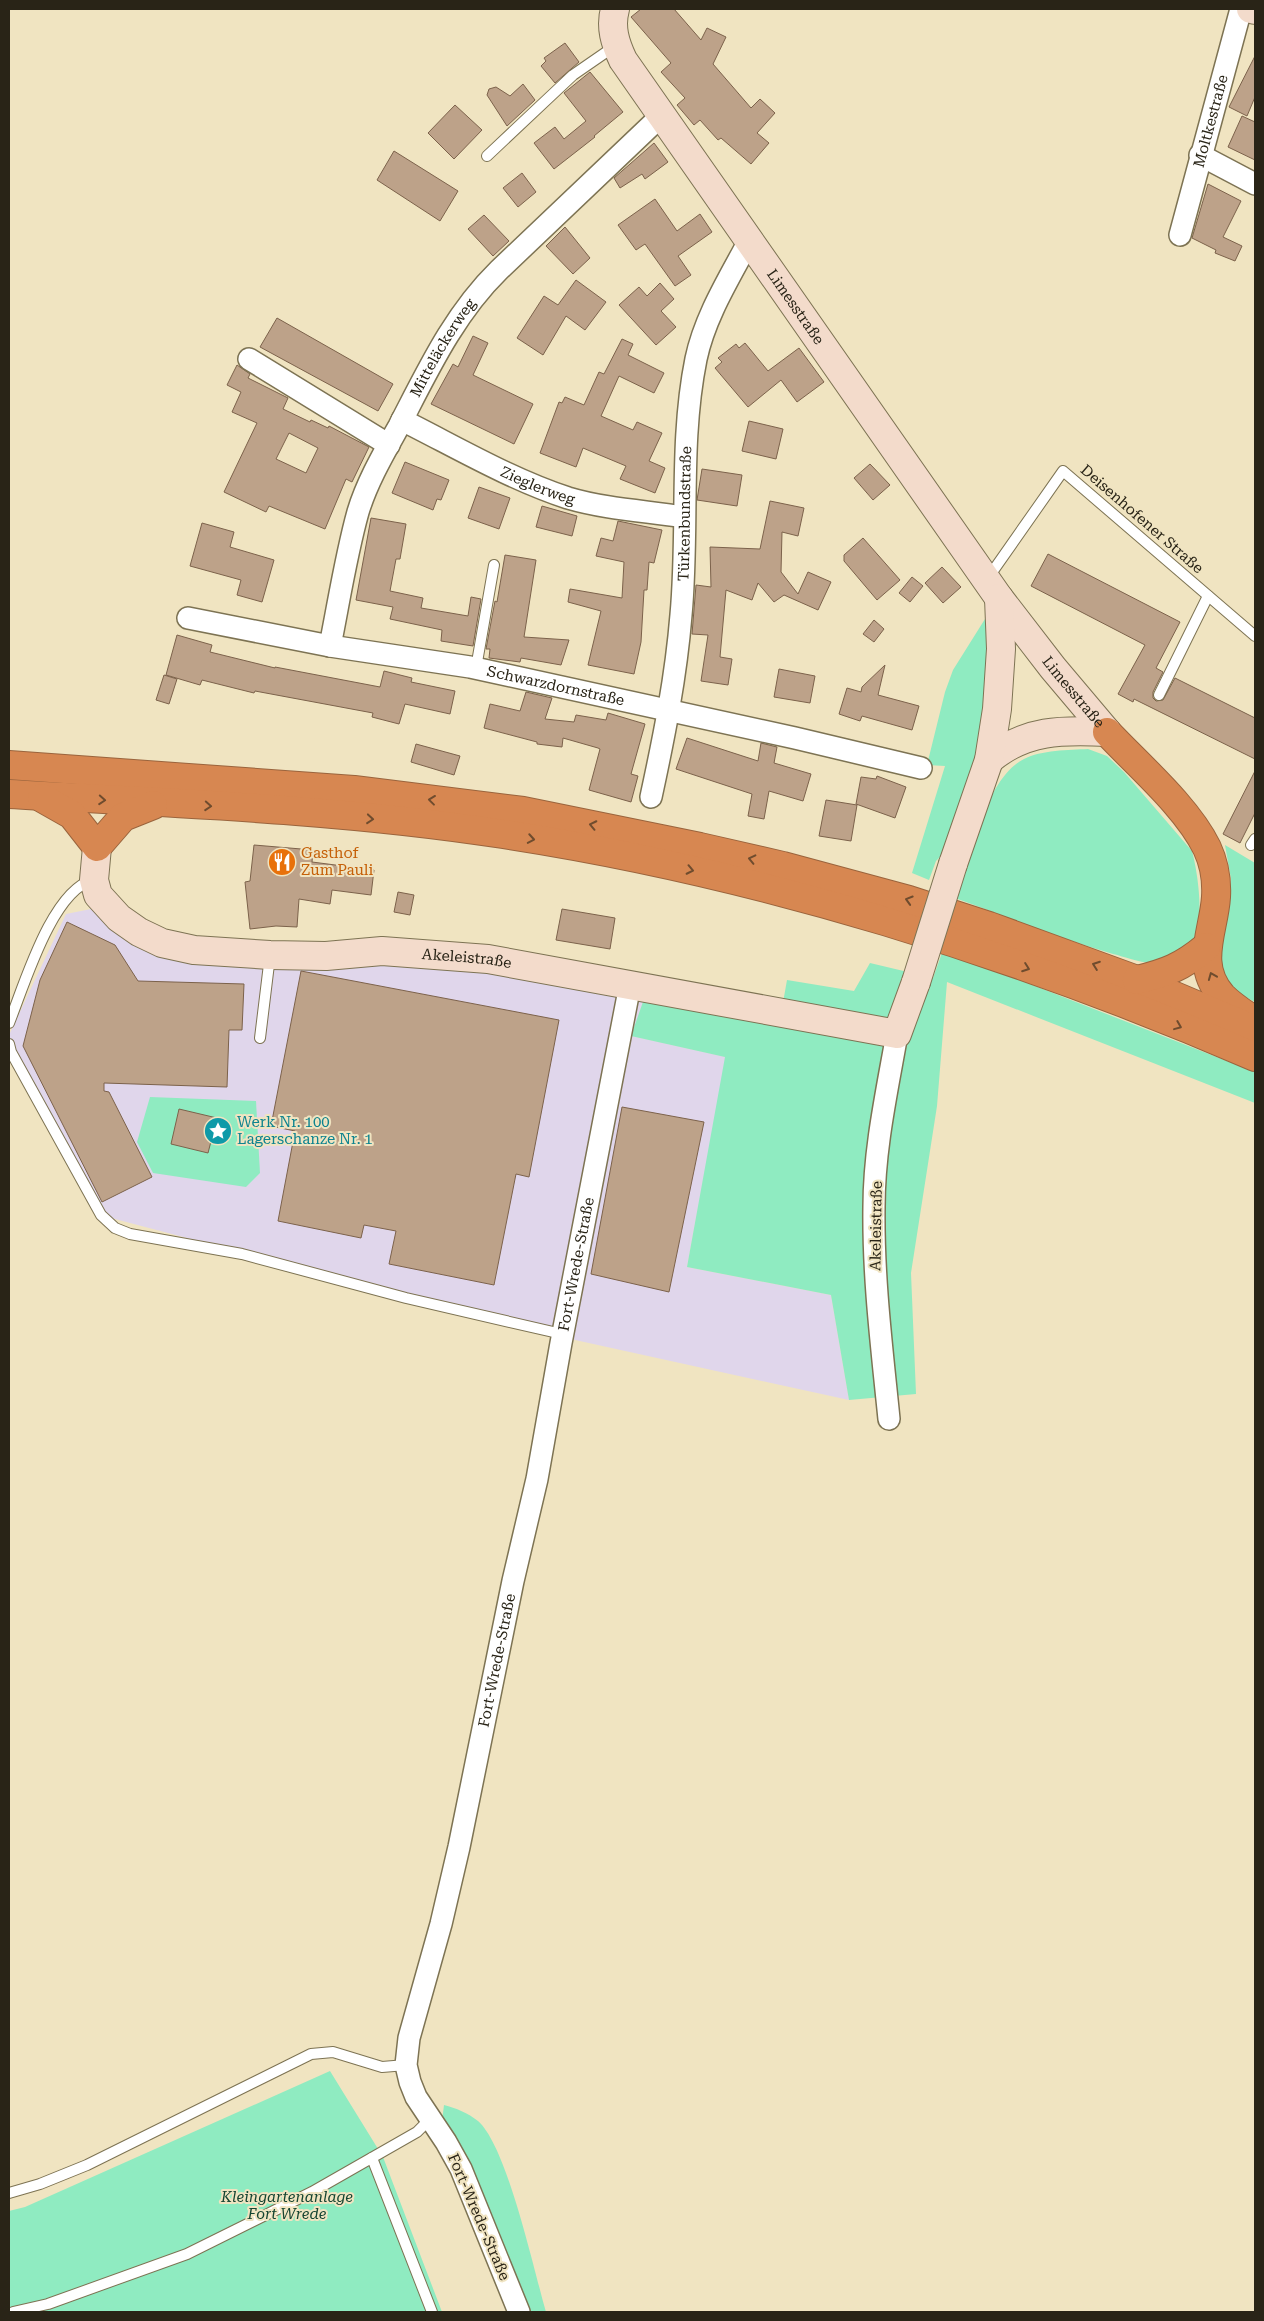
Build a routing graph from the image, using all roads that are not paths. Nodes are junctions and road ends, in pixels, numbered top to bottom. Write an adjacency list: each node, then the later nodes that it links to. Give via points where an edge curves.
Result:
1 (615, 9): 5 (street, Limesstraße, via 612,23)
2 (1241, 9): 7 (street, Moltkestraße)
3 (1250, 9): 4 (street)
4 (1255, 10)
5 (616, 45): 6 (street, Limesstraße); 8 (lane, via 573,75)
6 (662, 115): 11 (street, Limesstraße); 13 (street, Mitteläckerweg, via 480,288 461,313)
7 (1200, 155): 9 (street); 10 (street, Moltkestraße)
8 (487, 156)
9 (1255, 184)
10 (1180, 235)
11 (750, 238): 15 (street, Türkenbundstraße, via 715,306 696,358 688,424); 17 (street, Limesstraße)
12 (249, 359): 14 (street)
13 (402, 420): 14 (street, Mitteläckerweg); 15 (street, Zieglerweg, via 516,477 569,498)
14 (389, 445): 21 (street, Mitteläckerweg, via 359,510)
15 (684, 517): 24 (street, Türkenbundstraße, via 682,614)
16 (494, 565): 22 (lane)
17 (994, 588): 18 (lane, Deisenhofener Straße, via 1063,471); 25 (street, Limesstraße, via 1053,668); 26 (street, via 1001,648 997,710)
18 (1208, 596): 20 (lane, Deisenhofener Straße); 23 (lane)
19 (188, 618): 21 (street, Schwarzdornstraße)
20 (1255, 636)
21 (330, 646): 22 (street, Schwarzdornstraße)
22 (476, 668): 24 (street, Schwarzdornstraße)
23 (1159, 695)
24 (670, 712): 28 (street, Schwarzdornstraße); 31 (street, Türkenbundstraße)
25 (1107, 732): 26 (street, Limesstraße, via 1074,730 1037,735 1004,747); 35 (highway, via 1189,819 1207,849 1215,871 1216,897)
26 (989, 760): 42 (street, Akeleistraße, bridge)
27 (9, 765): 37 (highway, one-way to 27, via 900,898 783,866 524,811 354,790)
28 (921, 768)
29 (9, 794): 30 (highway)
30 (36, 795): 32 (highway, one-way to 32); 33 (highway, via 72,815)
31 (652, 797)
32 (159, 803): 33 (highway, via 123,817); 45 (highway, one-way to 45, via 391,820 503,834 702,872 980,951)
33 (97, 847): 34 (street)
34 (94, 880): 36 (street, Akeleistraße, via 98,895 119,918 162,943 194,950); 40 (lane, via 74,890 52,916)
35 (1206, 947): 37 (highway, via 1175,970); 39 (highway, one-way to 35, via 1221,995 1208,965)
36 (270, 955): 38 (street, Akeleistraße, via 326,956 382,951 432,953 488,959); 43 (lane)
37 (1137, 980): 41 (highway)
38 (630, 985): 42 (street, Akeleistraße); 46 (street, Fort-Wrede-Straße)
39 (1255, 1022)
40 (9, 1023)
41 (1255, 1030)
42 (898, 1034): 47 (street, Akeleistraße, via 879,1141 874,1206 875,1288)
43 (260, 1038)
44 (9, 1044): 46 (lane, via 101,1215 115,1228 130,1234 242,1254 406,1298)
45 (1255, 1057)
46 (562, 1334): 48 (street, Fort-Wrede-Straße, via 537,1479 459,1847 409,2038)
47 (889, 1419)
48 (406, 2066): 49 (street, Fort-Wrede-Straße, via 416,2097); 51 (lane, via 382,2067 333,2052 311,2054 86,2166)
49 (431, 2118): 50 (lane, via 417,2132); 55 (street, Fort-Wrede-Straße, via 461,2169)
50 (372, 2158): 52 (lane, via 312,2192 187,2254); 54 (lane)
51 (9, 2193)
52 (48, 2308): 53 (lane)
53 (13, 2312)
54 (432, 2312)
55 (519, 2312)

